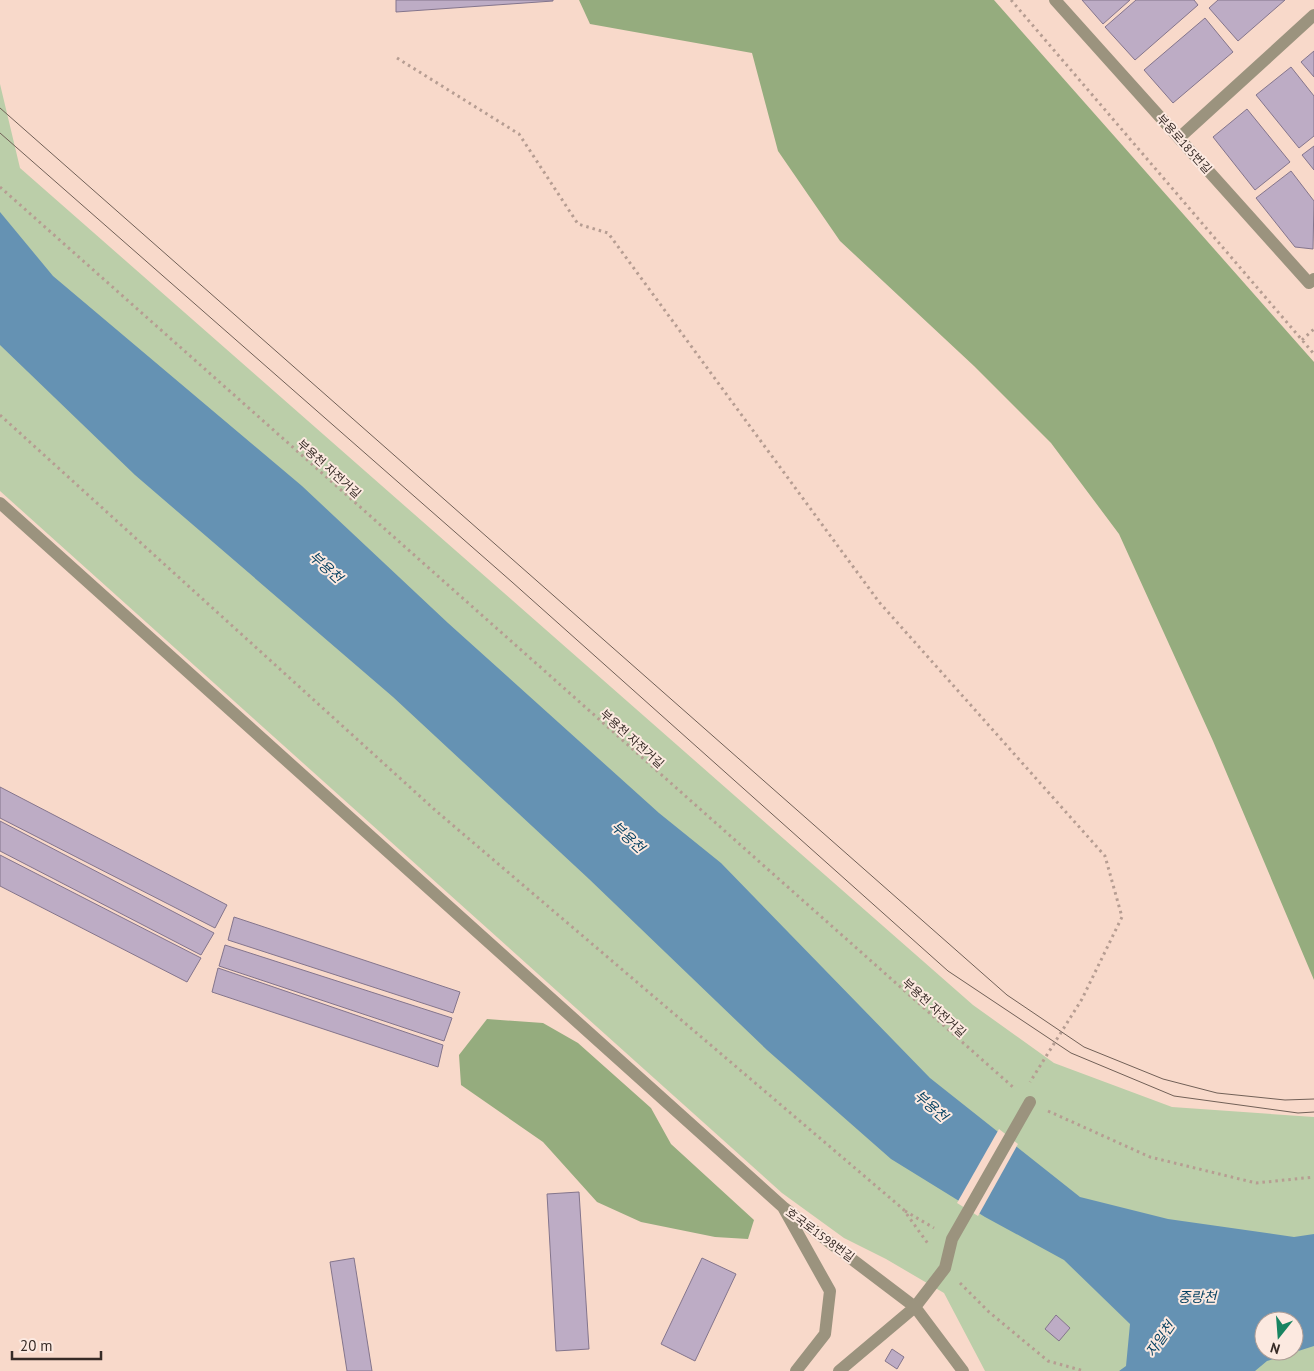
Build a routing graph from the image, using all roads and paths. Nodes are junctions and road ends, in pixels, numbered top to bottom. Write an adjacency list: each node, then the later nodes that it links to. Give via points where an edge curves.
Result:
1 (1011, 0): 9 (path)
2 (1055, 0): 5 (street, 부용로185번길)
3 (1314, 15): 5 (street)
4 (397, 58): 13 (path, via 519,134 578,224 608,234 879,602 1105,856 1122,917 1082,999)
5 (1179, 138): 7 (street, 부용로185번길, via 1309,283)
6 (0, 187): 13 (path, 부용천 자전거길, via 971,1053)
7 (1314, 279)
8 (1314, 329): 9 (path)
9 (1302, 340): 10 (path)
10 (1314, 354)
11 (0, 416): 16 (path, via 435,810)
12 (0, 503): 15 (street)
13 (1026, 1098): 14 (path, 부용천 자전거길, via 1088,1131 1150,1157 1256,1182); 17 (street)
14 (1314, 1178)
15 (783, 1207): 19 (street, 호국로1598번길); 20 (street, 호국로1598번길, via 830,1291 825,1334)
16 (903, 1209): 17 (path); 18 (path)
17 (952, 1239): 18 (street)
18 (945, 1268): 19 (street); 23 (path, via 989,1312 1048,1361)
19 (915, 1307): 21 (street); 22 (street, 호국로1598번길)
20 (796, 1371)
21 (838, 1371)
22 (963, 1371)
23 (1084, 1371)

